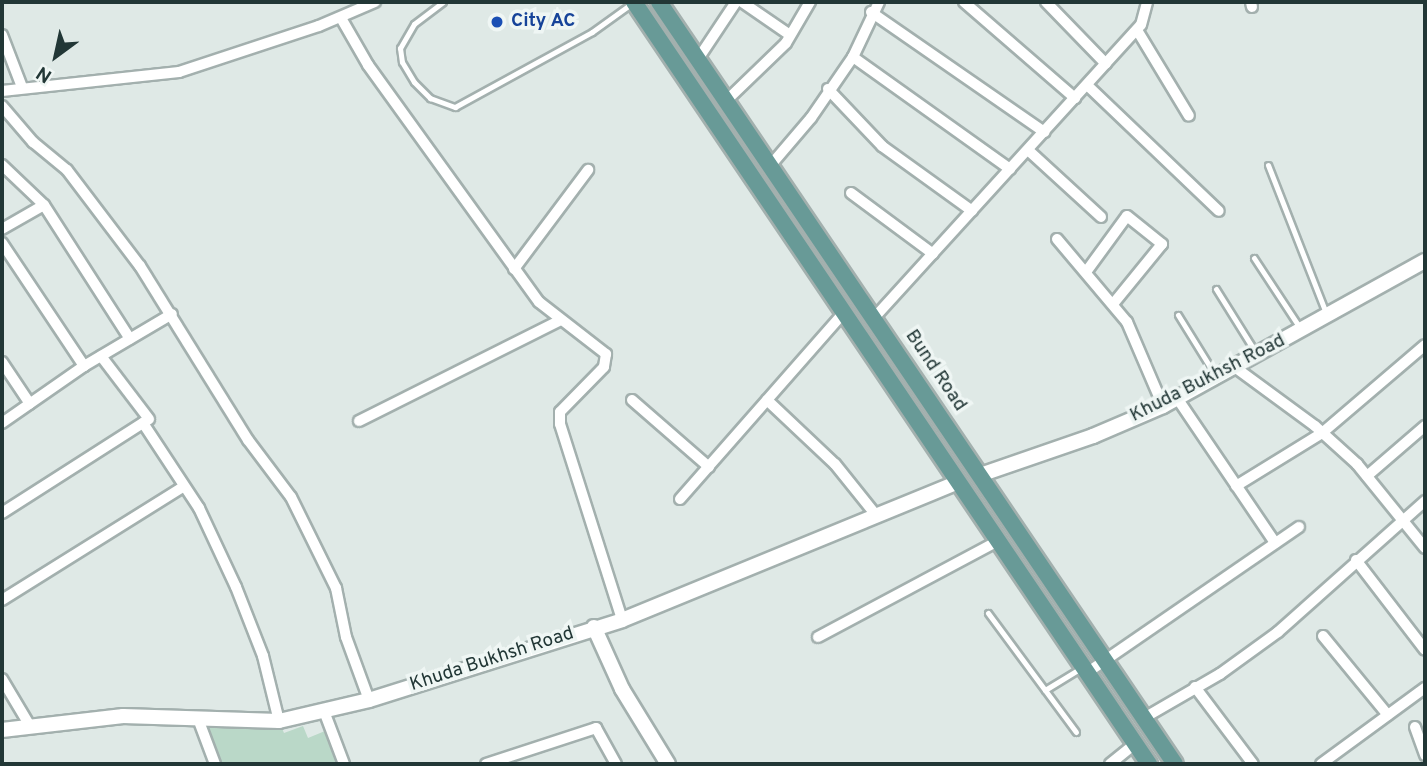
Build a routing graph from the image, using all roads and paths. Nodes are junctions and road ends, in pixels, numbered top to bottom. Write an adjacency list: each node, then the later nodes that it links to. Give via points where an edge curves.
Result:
1 (375, 2): 13 (street)
2 (443, 2): 3 (lane, via 414,24 400,48 414,82 430,98 455,107 592,32)
3 (634, 2): 50 (main road)
4 (661, 2): 18 (main road, Bund Road)
5 (736, 2): 18 (street)
6 (742, 2): 16 (street)
7 (810, 2): 16 (street)
8 (879, 2): 12 (street)
9 (964, 2): 24 (street)
10 (1046, 2): 19 (street)
11 (1147, 2): 14 (street, via 1147,17)
12 (871, 12): 17 (street); 28 (street)
13 (341, 18): 21 (street, via 179,72 98,83); 46 (street, via 368,65)
14 (1137, 30): 19 (street); 27 (street)
15 (2, 35): 21 (street)
16 (790, 35): 25 (street)
17 (853, 57): 22 (street); 33 (street)
18 (698, 59): 25 (main road, Bund Road)
19 (1106, 64): 20 (street)
20 (1087, 85): 24 (street); 38 (street)
21 (22, 86): 23 (street)
22 (828, 89): 31 (street, via 811,118); 37 (street, via 882,146)
23 (2, 91)
24 (1074, 98): 28 (street)
25 (726, 101): 31 (main road, Bund Road)
26 (2, 106): 51 (street, via 33,142 66,170)
27 (1189, 116)
28 (1044, 132): 29 (street)
29 (1028, 150): 33 (street); 39 (street)
30 (2, 165): 36 (street)
31 (770, 166): 54 (main road, Bund Road)
32 (1268, 166): 53 (lane)
33 (1010, 169): 37 (street)
34 (589, 170): 46 (street)
35 (851, 192): 43 (street)
36 (44, 205): 40 (street); 57 (street)
37 (972, 211): 43 (street)
38 (1219, 211)
39 (1101, 217)
40 (2, 229)
41 (1057, 239): 47 (street)
42 (2, 243): 62 (street)
43 (933, 254): 54 (street)
44 (1254, 258): 56 (lane)
45 (1425, 261): 53 (street, Khuda Bukhsh Road)
46 (514, 269): 55 (street)
47 (1086, 272): 49 (street); 49 (street, via 1127,216 1162,244)
48 (1216, 289): 60 (lane)
49 (1113, 304): 69 (street, via 1127,322)
50 (845, 311): 67 (street); 78 (main road)
51 (172, 314): 57 (street); 104 (street, via 313,538 336,588 346,637)
52 (1178, 315): 64 (lane)
53 (1327, 316): 56 (street, Khuda Bukhsh Road)
54 (874, 318): 76 (main road, Bund Road)
55 (559, 321): 70 (street); 93 (street, via 606,354 604,367 560,412 560,424)
56 (1302, 331): 60 (street, Khuda Bukhsh Road)
57 (130, 339): 59 (street)
58 (1425, 345): 74 (street)
59 (101, 356): 62 (street); 72 (street, via 149,419)
60 (1258, 356): 63 (street, Khuda Bukhsh Road)
61 (2, 362): 68 (street)
62 (84, 366): 68 (street)
63 (1236, 368): 64 (street, Khuda Bukhsh Road); 74 (street)
64 (1216, 378): 65 (street, Khuda Bukhsh Road)
65 (1177, 398): 69 (street, Khuda Bukhsh Road); 79 (street)
66 (632, 400): 75 (street)
67 (767, 400): 75 (street); 84 (street, via 835,464)
68 (30, 404): 71 (street)
69 (1163, 405): 76 (street, Khuda Bukhsh Road, via 1093,436)
70 (359, 421)
71 (2, 423)
72 (143, 423): 80 (street); 83 (street)
73 (1425, 426): 77 (street)
74 (1322, 433): 77 (street); 79 (street)
75 (709, 467): 81 (street)
76 (980, 475): 98 (main road, Bund Road)
77 (1367, 476): 85 (street)
78 (959, 482): 84 (street, Khuda Bukhsh Road); 87 (main road)
79 (1236, 486): 88 (street)
80 (183, 487): 91 (street); 108 (street, via 199,508 236,587 263,656)
81 (680, 499)
82 (1425, 501): 85 (street)
83 (2, 513)
84 (875, 513): 93 (street, Khuda Bukhsh Road)
85 (1402, 520): 89 (street); 90 (street)
86 (1299, 527): 88 (street)
87 (998, 541): 96 (street); 99 (main road)
88 (1275, 543): 98 (street)
89 (1425, 548)
90 (1356, 560): 97 (street); 101 (street, via 1278,632)
91 (2, 600)
92 (988, 613): 103 (lane)
93 (622, 620): 94 (street, Khuda Bukhsh Road)
94 (594, 627): 104 (street, Khuda Bukhsh Road); 120 (street, via 622,689)
95 (1323, 636): 106 (street)
96 (818, 638)
97 (1425, 650)
98 (1107, 661): 99 (street); 107 (main road, Bund Road)
99 (1086, 669): 103 (lane); 114 (main road)
100 (2, 679): 110 (street)
101 (1195, 687): 107 (street); 124 (street)
102 (1425, 688): 106 (street)
103 (1045, 690): 113 (lane)
104 (369, 700): 105 (street, Khuda Bukhsh Road)
105 (324, 710): 108 (street, Khuda Bukhsh Road); 117 (street)
106 (1388, 715): 125 (street)
107 (1144, 718): 123 (main road, Bund Road)
108 (279, 721): 110 (street, Khuda Bukhsh Road, via 123,716)
109 (200, 724): 116 (street)
110 (30, 726): 112 (street, Khuda Bukhsh Road)
111 (1415, 727): 115 (street)
112 (2, 730)
113 (1076, 732)
114 (1135, 744): 121 (street); 122 (main road)
115 (1425, 755)
116 (215, 764)
117 (344, 764)
118 (486, 764): 119 (street, via 596,728)
119 (616, 764)
120 (668, 764)
121 (1110, 764)
122 (1149, 764)
123 (1175, 764)
124 (1253, 764)
125 (1321, 764)

